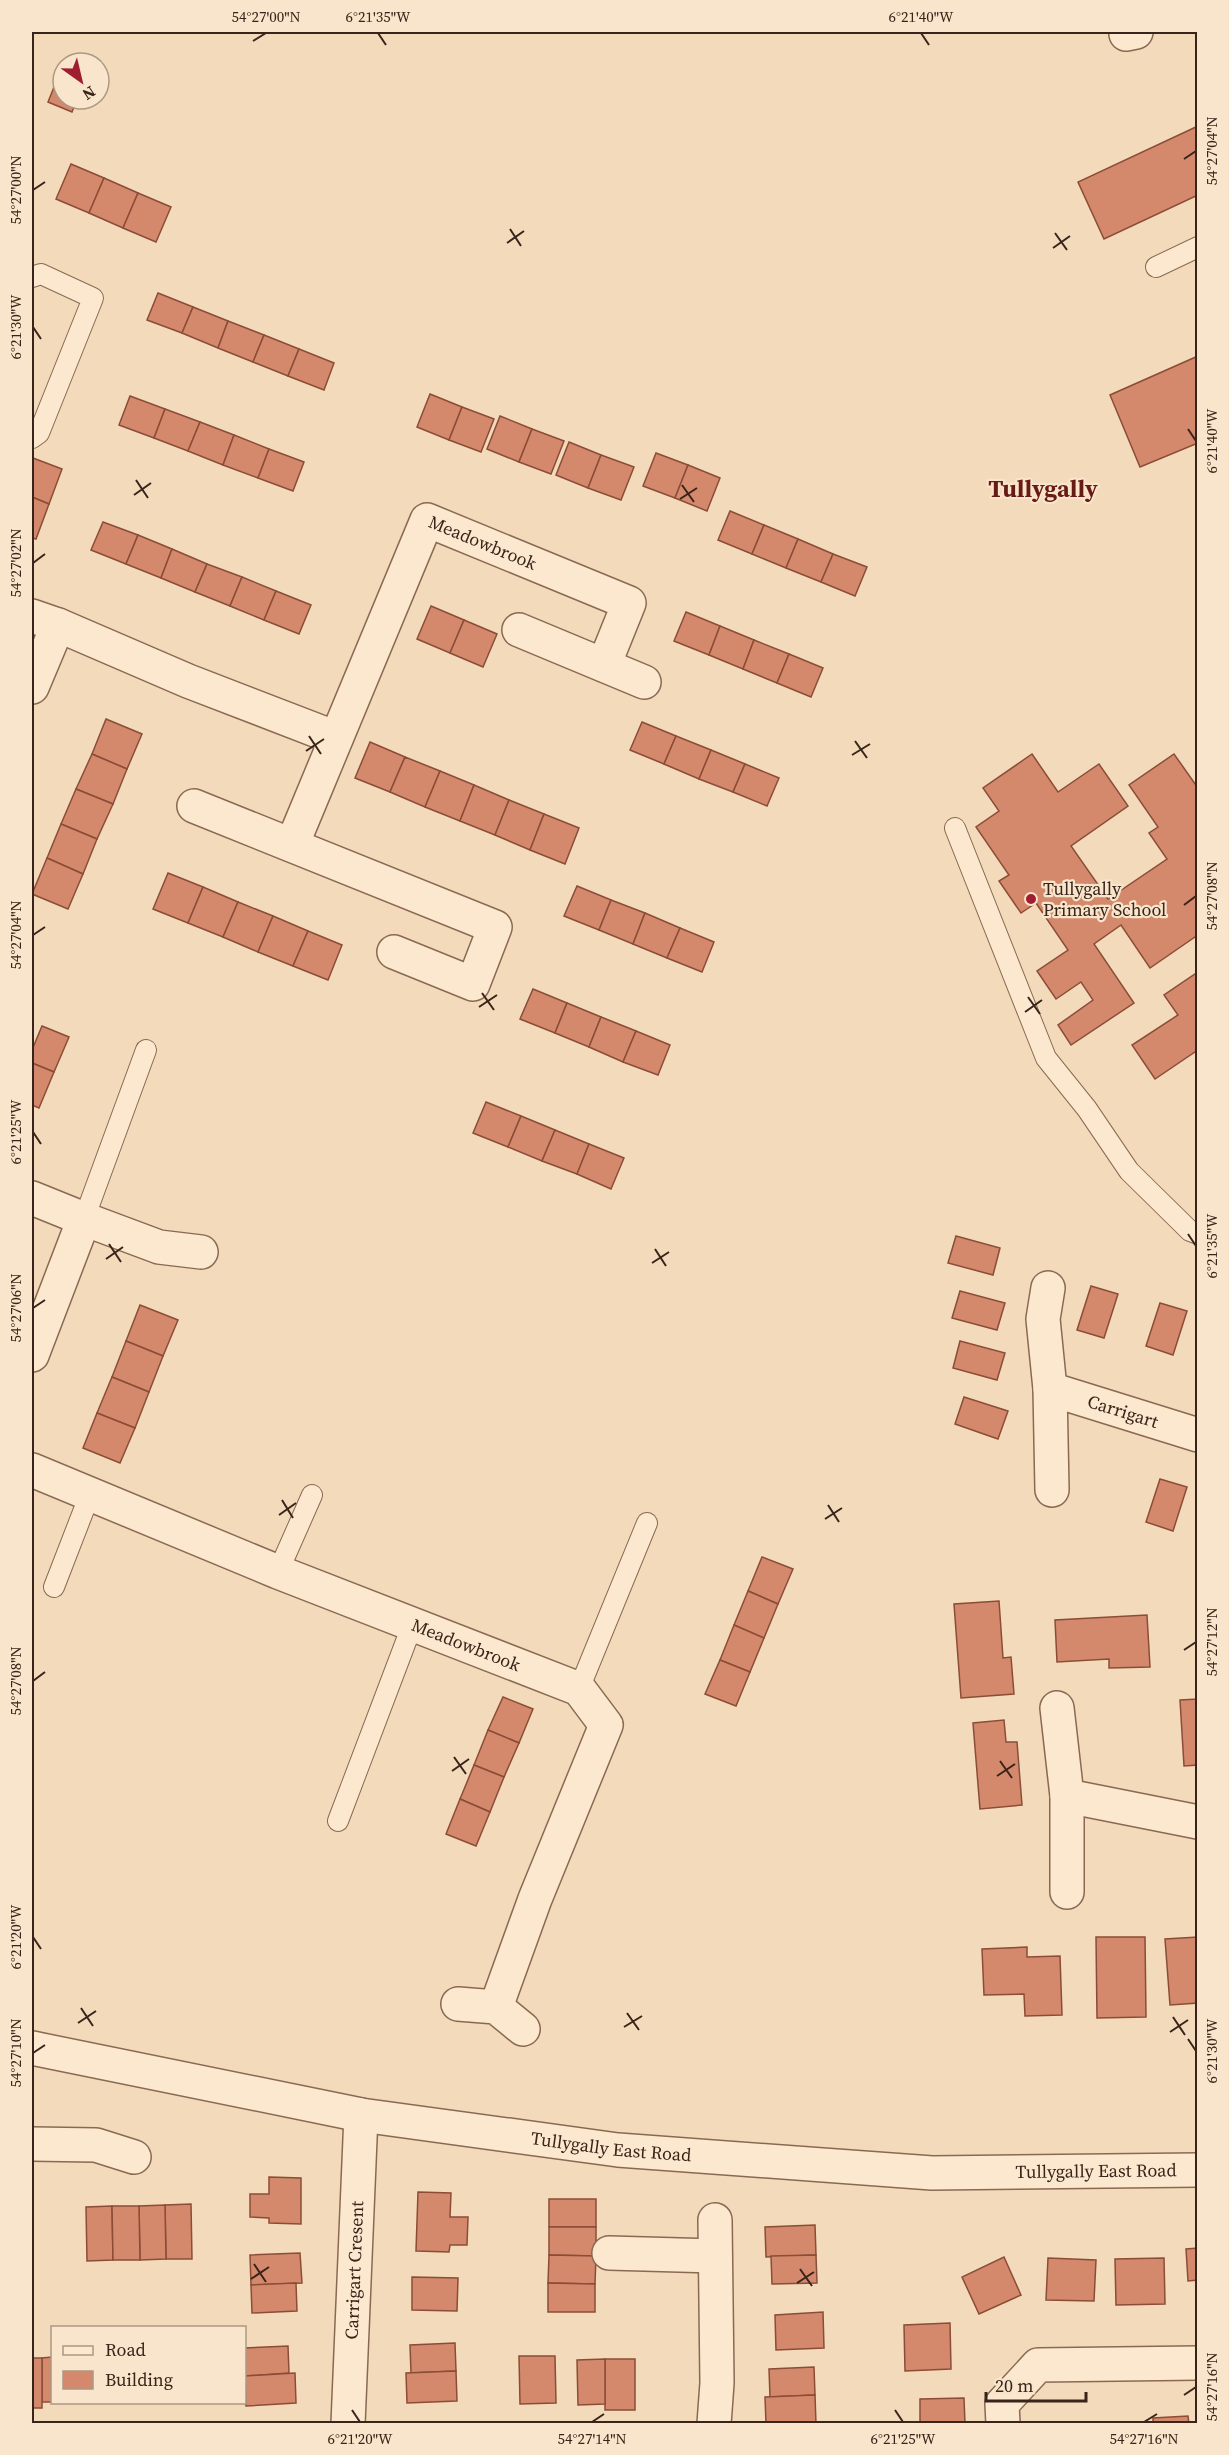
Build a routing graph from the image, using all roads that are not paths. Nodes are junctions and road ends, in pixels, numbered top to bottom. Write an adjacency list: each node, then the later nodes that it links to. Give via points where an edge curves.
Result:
1 (1197, 247): 2 (lane)
2 (1156, 267)
3 (32, 277): 4 (lane, via 41,274 93,298 39,433)
4 (32, 438)
5 (45, 620): 9 (street); 10 (street)
6 (519, 630): 7 (street)
7 (604, 665): 8 (street); 10 (street, Meadowbrook, via 628,603 427,520)
8 (644, 682)
9 (32, 687)
10 (336, 738): 13 (street, Meadowbrook)
11 (194, 806): 13 (street)
12 (955, 828): 18 (lane, via 1046,1058 1129,1171)
13 (292, 845): 14 (street, via 495,927 473,984)
14 (394, 952)
15 (146, 1050): 17 (lane)
16 (32, 1198): 17 (street)
17 (84, 1220): 19 (street, via 159,1247); 21 (street)
18 (1197, 1234)
19 (201, 1252)
20 (1048, 1288): 22 (street, via 1043,1319)
21 (32, 1354)
22 (1050, 1389): 23 (street, Carrigart); 25 (street)
23 (1197, 1435)
24 (32, 1470): 26 (street, Meadowbrook)
25 (1052, 1490)
26 (90, 1494): 29 (street, Meadowbrook); 30 (lane)
27 (312, 1495): 29 (lane)
28 (647, 1523): 32 (lane)
29 (278, 1572): 31 (street, Meadowbrook)
30 (54, 1587)
31 (414, 1623): 32 (street, Meadowbrook); 35 (lane)
32 (579, 1689): 39 (street, via 606,1725)
33 (1057, 1708): 34 (street)
34 (1067, 1796): 36 (street); 37 (street)
35 (338, 1821)
36 (1197, 1822)
37 (1066, 1892)
38 (458, 2004): 39 (street)
39 (496, 2007): 40 (street)
40 (523, 2029)
41 (32, 2048): 42 (street, Tullygally East Road)
42 (361, 2115): 45 (street, Tullygally East Road, via 618,2150 920,2172); 50 (street, Carrigart Cresent)
43 (32, 2144): 44 (street, via 96,2145)
44 (134, 2157)
45 (1197, 2170)
46 (715, 2220): 48 (street)
47 (609, 2253): 48 (street)
48 (715, 2256): 51 (street)
49 (1197, 2363): 52 (street, via 1038,2365 1002,2404)
50 (348, 2424)
51 (714, 2424)
52 (1003, 2424)

